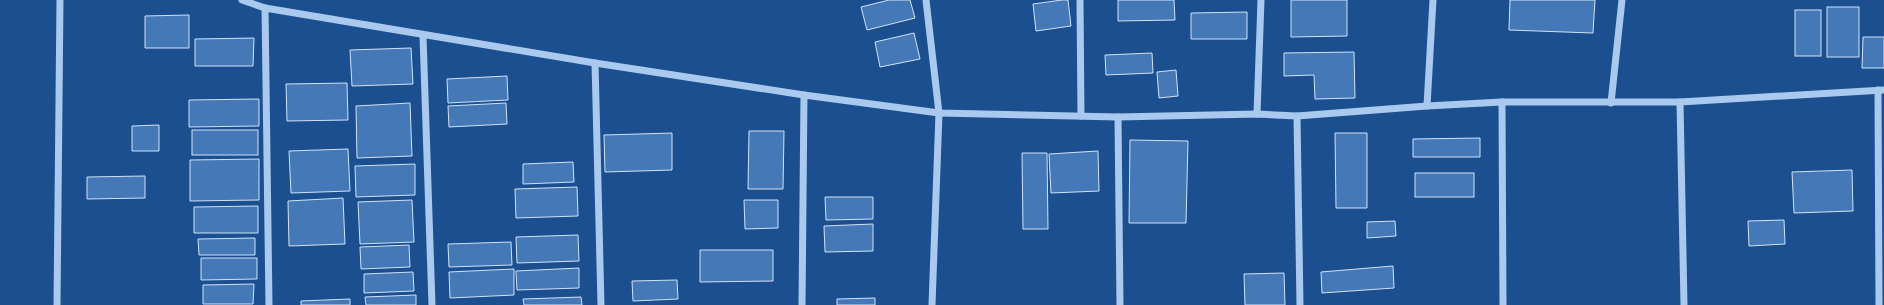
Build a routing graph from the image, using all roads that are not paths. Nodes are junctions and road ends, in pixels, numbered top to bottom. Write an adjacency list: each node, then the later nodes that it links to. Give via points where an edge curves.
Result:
1 (60, 0): 22 (street)
2 (242, 0): 8 (street)
3 (926, 0): 17 (street)
4 (1080, 0): 19 (street)
5 (1261, 0): 18 (street)
6 (1433, 0): 16 (street)
7 (1622, 0): 15 (street)
8 (265, 8): 9 (street); 23 (street)
9 (423, 36): 10 (street); 24 (street)
10 (595, 63): 12 (street); 25 (street)
11 (1881, 90): 14 (street); 32 (street)
12 (804, 96): 17 (street); 26 (street)
13 (1502, 102): 15 (street); 16 (street); 30 (street)
14 (1680, 102): 15 (street); 31 (street)
15 (1611, 103)
16 (1427, 106): 20 (street)
17 (939, 113): 19 (street); 27 (street)
18 (1257, 114): 20 (street); 21 (street)
19 (1081, 116): 21 (street)
20 (1297, 116): 29 (street)
21 (1118, 117): 28 (street)
22 (56, 305)
23 (269, 305)
24 (432, 305)
25 (602, 305)
26 (802, 305)
27 (932, 305)
28 (1120, 305)
29 (1300, 305)
30 (1502, 305)
31 (1684, 305)
32 (1879, 305)

